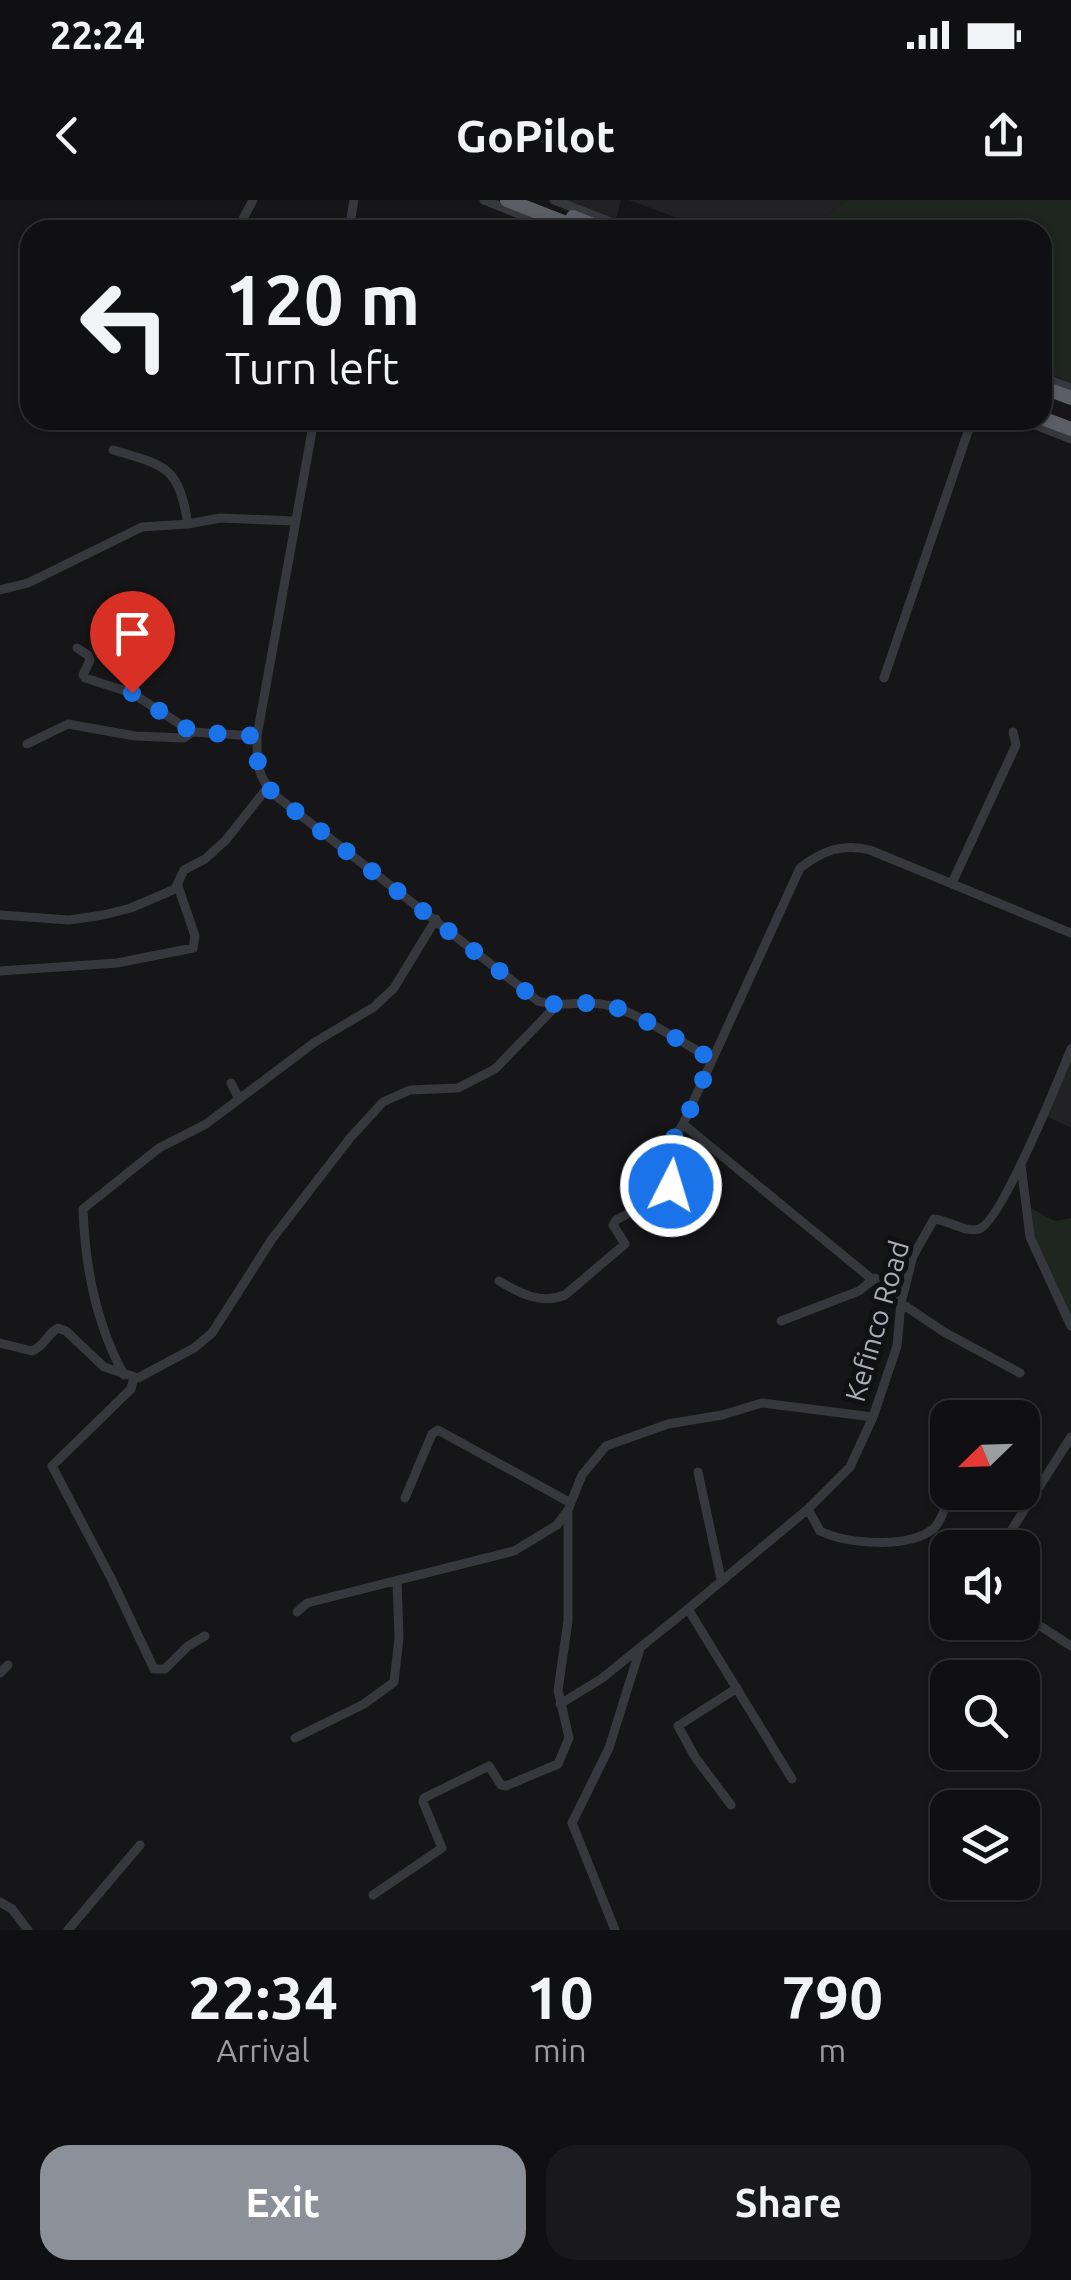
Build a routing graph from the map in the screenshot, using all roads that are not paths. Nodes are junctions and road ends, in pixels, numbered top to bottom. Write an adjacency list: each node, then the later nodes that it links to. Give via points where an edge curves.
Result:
1 (484, 200): 5 (street)
2 (507, 200): 6 (highway)
3 (531, 200): 7 (highway)
4 (554, 200): 8 (street)
5 (534, 220)
6 (558, 220)
7 (581, 220)
8 (605, 220)
9 (312, 430): 12 (street)
10 (969, 430): 16 (street)
11 (114, 450): 13 (street, via 172,474)
12 (294, 521): 13 (street, via 220,518); 19 (street)
13 (188, 524): 14 (street, via 142,526 28,583)
14 (0, 590)
15 (77, 648): 17 (street, via 90,660 85,678 132,693)
16 (884, 678)
17 (192, 732): 19 (street); 20 (street, via 184,738 135,736 68,724)
18 (1012, 732): 22 (street, via 1016,745)
19 (257, 736): 21 (street, via 256,765)
20 (27, 744)
21 (267, 788): 23 (street, via 226,840 184,870); 25 (street)
22 (952, 884): 26 (street); 30 (street, via 855,846 813,858 800,868)
23 (178, 886): 24 (street, via 103,915); 27 (street, via 193,948 118,963)
24 (0, 915)
25 (436, 920): 28 (street, via 538,1001); 32 (street, via 394,988 374,1007)
26 (1071, 933)
27 (0, 970)
28 (555, 1007): 30 (street, via 596,1002 618,1008); 42 (street, via 495,1069 458,1088 410,1090 383,1102 272,1240 212,1333 151,1374)
29 (1071, 1049): 34 (street, Kefinco Road)
30 (712, 1059): 33 (street)
31 (231, 1083): 32 (street)
32 (238, 1097): 42 (street, via 82,1208 94,1302 108,1345)
33 (684, 1124): 35 (street); 36 (street, via 674,1138 668,1193 616,1220 625,1244 589,1276 556,1299 526,1296)
34 (1021, 1166): 37 (street, Kefinco Road, via 980,1230 932,1221 913,1256); 39 (street, via 1030,1237)
35 (875, 1278): 37 (street); 38 (street)
36 (498, 1282)
37 (901, 1303): 41 (street); 43 (street, Kefinco Road, via 897,1346)
38 (781, 1321)
39 (1071, 1326)
40 (0, 1343): 42 (street, via 32,1350 58,1328 104,1367)
41 (1020, 1373)
42 (129, 1376): 56 (street, via 131,1389 52,1466 154,1669 165,1669)
43 (873, 1418): 47 (street, via 762,1403 668,1424 606,1446); 48 (street, Kefinco Road, via 850,1467)
44 (1071, 1438): 50 (street)
45 (698, 1472): 51 (street)
46 (405, 1498): 47 (street, via 438,1430)
47 (568, 1506): 52 (street, via 557,1526 514,1551); 60 (street)
48 (808, 1509): 49 (street, via 820,1531 876,1542 919,1537 937,1526); 51 (street, Kefinco Road)
49 (944, 1510)
50 (1012, 1530)
51 (721, 1579): 53 (street, Kefinco Road)
52 (397, 1580): 54 (street, via 307,1603); 61 (street, via 394,1682)
53 (688, 1609): 57 (street, Kefinco Road); 59 (street)
54 (298, 1612)
55 (1040, 1626): 58 (street)
56 (205, 1636)
57 (641, 1646): 60 (street, Kefinco Road); 69 (street, via 609,1748 572,1823)
58 (1071, 1646)
59 (737, 1688): 62 (street); 63 (street, via 678,1726)
60 (560, 1704): 65 (street, via 570,1738 558,1764 506,1786 488,1766 424,1798 442,1848)
61 (295, 1738)
62 (792, 1778)
63 (731, 1805)
64 (140, 1845): 68 (street)
65 (372, 1895)
66 (0, 1902): 67 (street)
67 (28, 1930)
68 (68, 1930)
69 (615, 1930)

